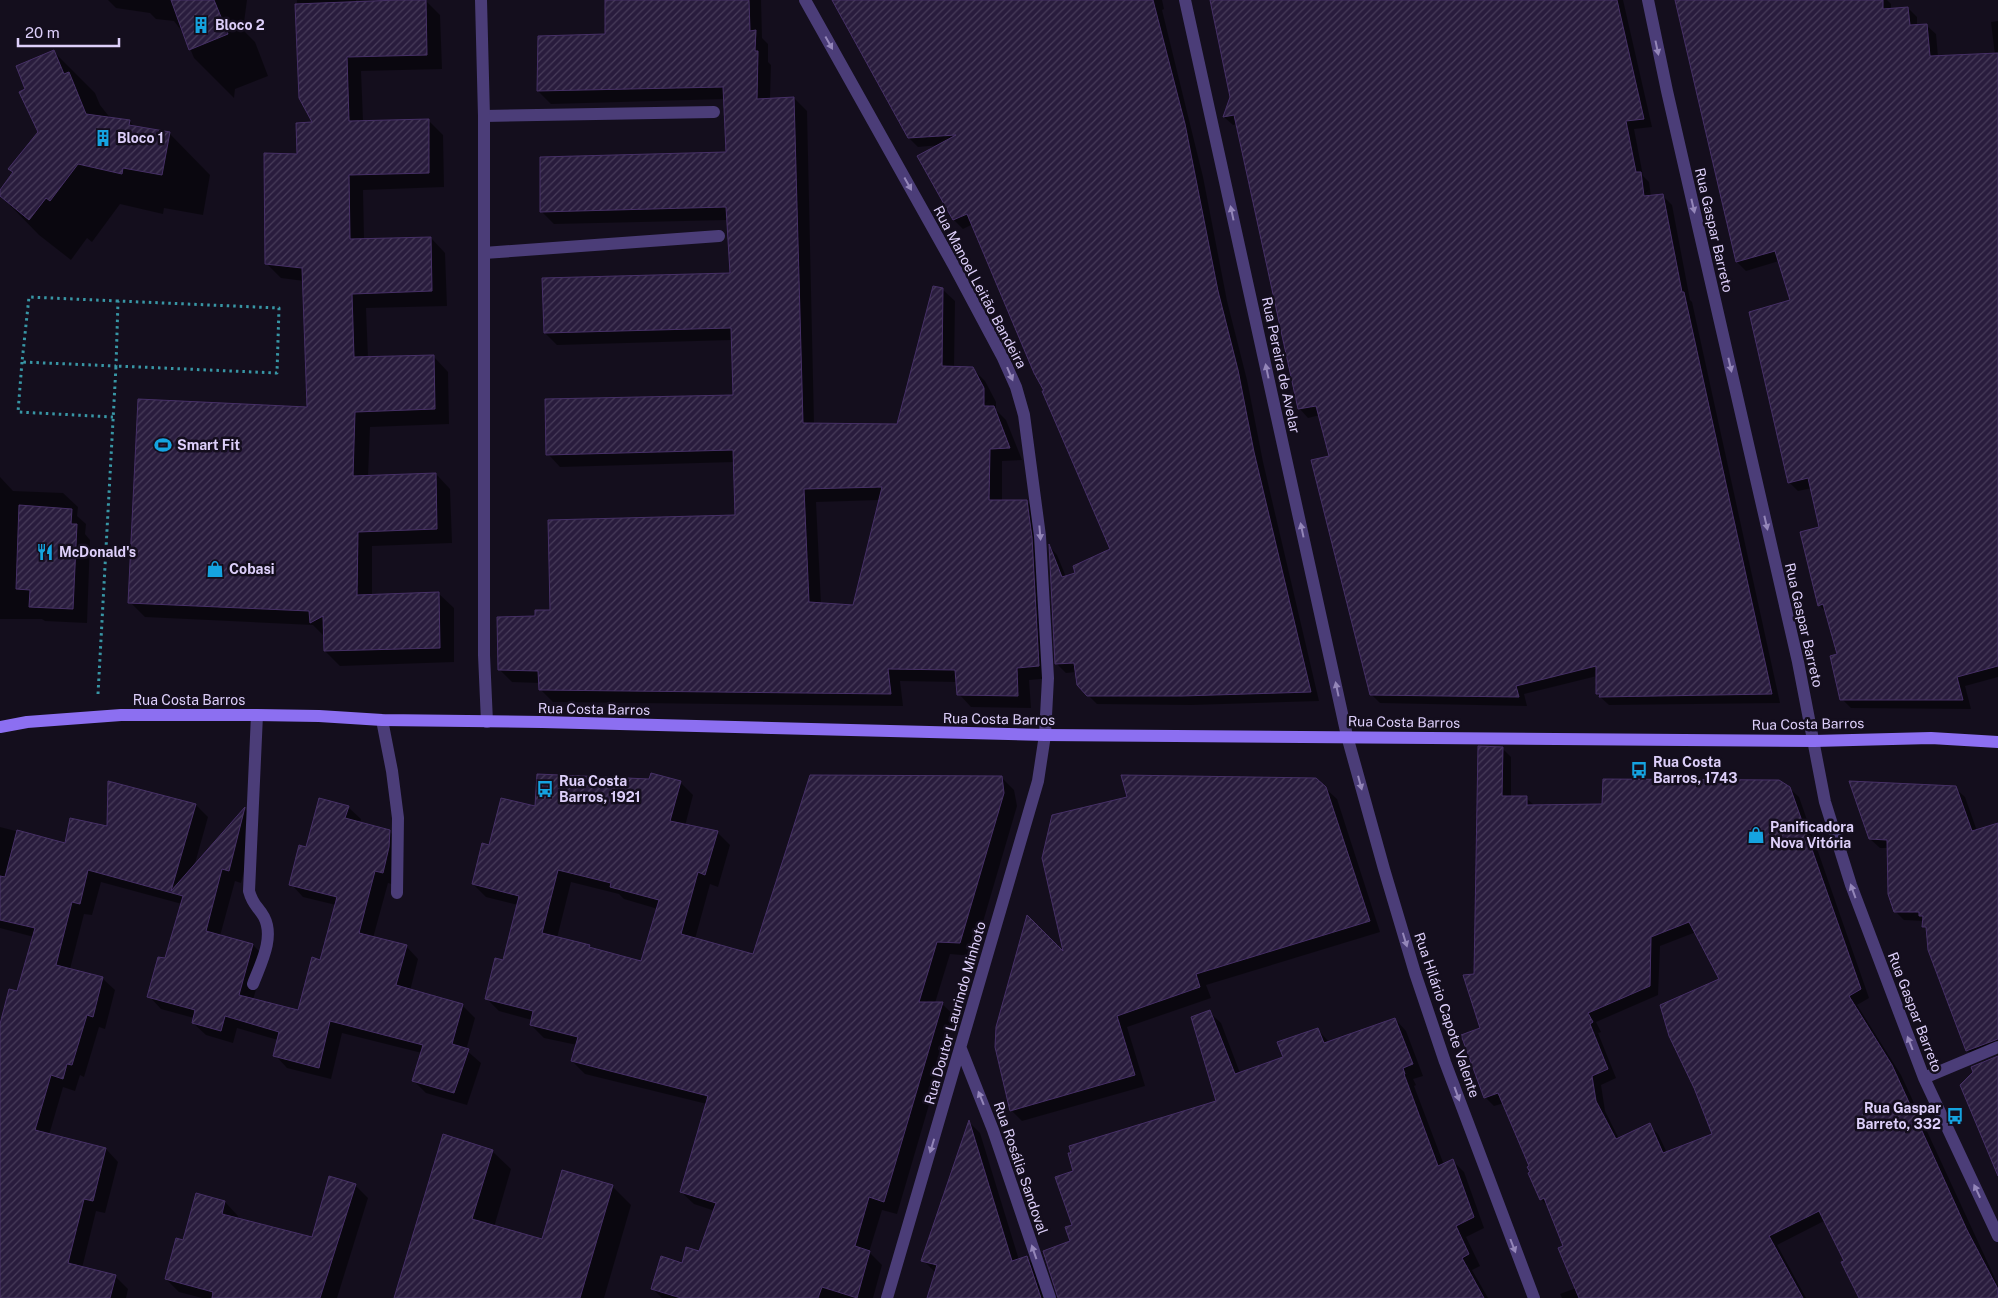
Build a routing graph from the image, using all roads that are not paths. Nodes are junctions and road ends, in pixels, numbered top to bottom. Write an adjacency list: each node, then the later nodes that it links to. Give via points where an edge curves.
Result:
1 (482, 0): 6 (street)
2 (805, 0): 13 (street, Rua Manoel Leitão Bandeira, one-way to 13, via 954,266 1016,387 1024,415 1040,536 1048,678)
3 (1185, 0): 14 (street, Rua Pereira de Avelar, one-way to 3)
4 (1648, 0): 15 (street, Rua Gaspar Barreto, one-way to 15)
5 (714, 112): 6 (street)
6 (484, 116): 8 (street)
7 (719, 236): 8 (street)
8 (484, 254): 11 (street, via 484,655)
9 (256, 715): 10 (main road, Rua Costa Barros); 12 (main road, Rua Costa Barros, via 97,717); 18 (street, via 250,891 252,902 264,916 268,928 265,951)
10 (382, 720): 11 (main road, Rua Costa Barros); 17 (street, via 398,818)
11 (488, 722): 13 (main road, Rua Costa Barros)
12 (0, 727)
13 (1045, 735): 14 (main road, Rua Costa Barros); 20 (street, Rua Doutor Laurindo Minhoto, via 1038,781)
14 (1347, 736): 15 (main road, Rua Costa Barros); 25 (street, Rua Hilário Capote Valente, one-way to 25, via 1421,991)
15 (1814, 740): 16 (main road, Rua Costa Barros, via 1931,738); 21 (street, Rua Gaspar Barreto, one-way to 15, via 1851,885 1825,802)
16 (1998, 742)
17 (398, 893)
18 (253, 984)
19 (1998, 1047): 21 (street)
20 (961, 1049): 23 (street, Rua Doutor Laurindo Minhoto, one-way to 23); 24 (street, Rua Rosália Sandoval, one-way to 20, via 993,1130)
21 (1924, 1078): 22 (street, Rua Gaspar Barreto, one-way to 21)
22 (1998, 1236)
23 (887, 1298)
24 (1050, 1298)
25 (1534, 1298)

